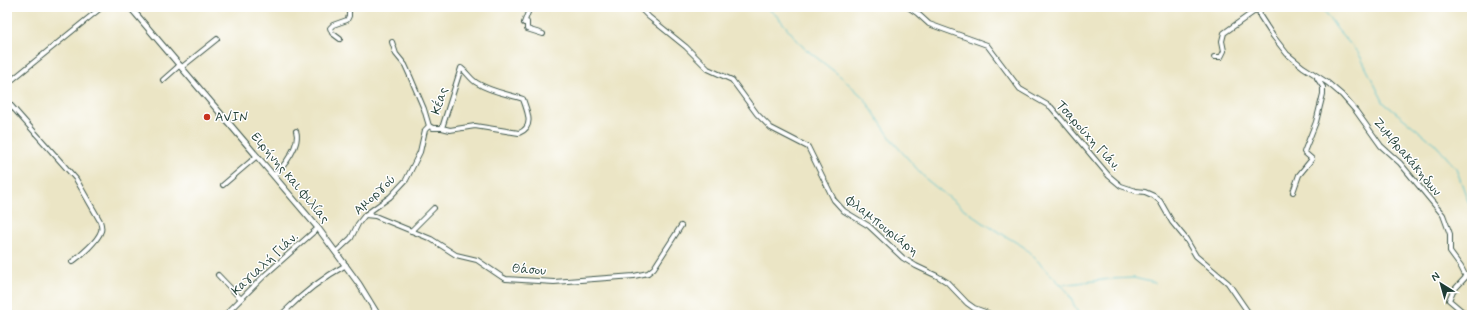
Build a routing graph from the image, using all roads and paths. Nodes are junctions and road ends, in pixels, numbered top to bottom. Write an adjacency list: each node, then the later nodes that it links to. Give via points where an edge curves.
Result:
1 (102, 7): 16 (street)
2 (130, 7): 13 (street, Ειρήνης και Φιλίας)
3 (349, 7): 9 (street, via 347,20 330,28)
4 (530, 7): 8 (street, via 524,22 527,22 527,29)
5 (639, 7): 38 (street, Φλαμπουριάρη, via 708,69 732,80 757,114 771,128 808,147 834,200 844,211 869,226 903,258 947,282 974,308)
6 (908, 7): 39 (street, Τσαρούχη Γιάν., via 929,24 987,45 1020,89 1051,108 1109,176 1121,186 1146,192 1160,201 1196,256 1228,283)
7 (1258, 8): 12 (street, via 1224,33 1224,51 1221,56); 14 (street, Ζυμβρακάκηδων, via 1260,16 1287,54)
8 (544, 34)
9 (340, 39)
10 (217, 40): 13 (street)
11 (392, 42): 18 (street, via 424,108)
12 (1214, 57)
13 (181, 66): 15 (street); 21 (street, Ειρήνης και Φιλίας)
14 (1314, 75): 24 (street, via 1321,82 1323,90 1316,122 1304,152 1312,159 1299,175); 40 (street, Ζυμβρακάκηδων, via 1328,83 1356,111 1381,146 1400,163 1443,215 1450,234 1450,252 1462,267 1466,277 1453,291 1449,300)
15 (163, 80)
16 (7, 84)
17 (7, 101): 31 (street, via 76,179 100,221 100,233)
18 (429, 126): 19 (street, Κέας); 26 (street, Αμοργού, via 425,130 420,152 406,180 390,197)
19 (442, 128): 19 (street, Κέας, via 450,130 475,126 519,133 528,127 529,122 523,99 477,83 461,68)
20 (296, 131): 22 (street, via 298,135 290,156)
21 (257, 156): 22 (street, Ειρήνης και Φιλίας); 23 (street)
22 (274, 175): 28 (street, Ειρήνης και Φιλίας)
23 (223, 185)
24 (1293, 192)
25 (434, 208): 29 (street)
26 (365, 215): 29 (street, Θάσου, via 375,216); 30 (street, Αμοργού, via 351,238)
27 (681, 226): 29 (street, Θάσου, via 654,268 648,272 634,276 554,282 502,278 477,260 456,255 431,239)
28 (318, 228): 30 (street, Ειρήνης και Φιλίας); 34 (street, Καγιαλή Γιάν.)
29 (411, 231)
30 (336, 252): 32 (street, Ειρήνης και Φιλίας)
31 (72, 262)
32 (346, 265): 36 (street, via 320,282); 37 (street, Ειρήνης και Φιλίας)
33 (218, 275): 34 (street)
34 (241, 299): 35 (street, Καγιαλή Γιάν.)
35 (225, 315)
36 (281, 315)
37 (378, 315)
38 (993, 315)
39 (1250, 315)
40 (1471, 315)

